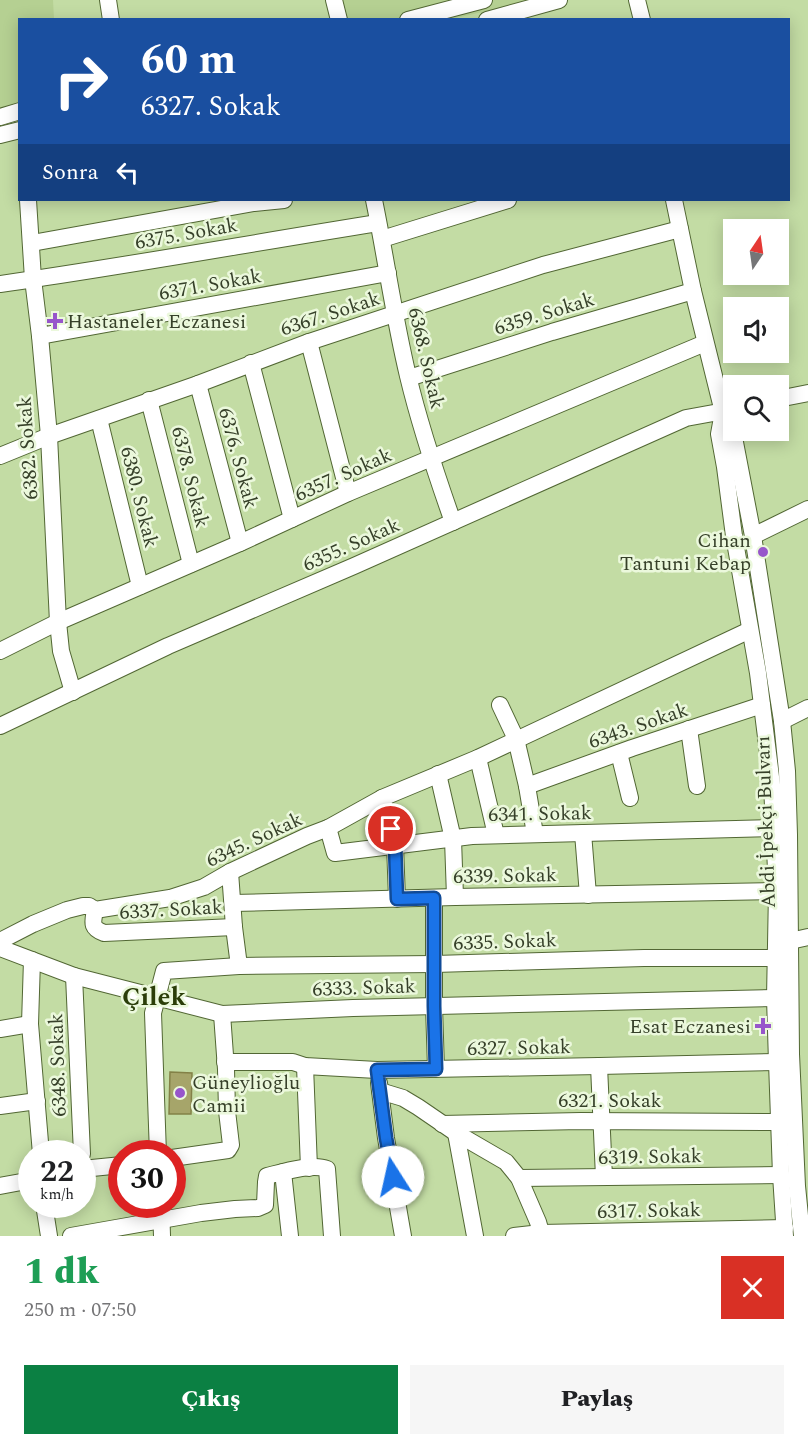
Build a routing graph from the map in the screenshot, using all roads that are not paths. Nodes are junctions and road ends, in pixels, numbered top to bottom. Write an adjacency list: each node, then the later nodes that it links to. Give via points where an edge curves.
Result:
1 (108, 0): 6 (street)
2 (334, 0): 7 (street)
3 (484, 0): 8 (street)
4 (560, 0): 9 (street)
5 (637, 0): 10 (street)
6 (111, 18)
7 (338, 18)
8 (416, 18)
9 (494, 18)
10 (642, 18)
11 (18, 112): 12 (street)
12 (0, 117)
13 (18, 130): 14 (street)
14 (0, 135)
15 (28, 201): 23 (street, 6382. Sokak)
16 (269, 201): 20 (street)
17 (374, 201): 22 (street, 6368. Sokak)
18 (504, 201): 22 (street, 6375. Sokak)
19 (674, 201): 21 (street, Abdi İpekçi Bulvarı)
20 (225, 204): 23 (street)
21 (680, 229): 27 (street, Abdi İpekçi Bulvarı); 28 (street, 6367. Sokak, via 543,266)
22 (380, 231): 24 (street, 6368. Sokak); 25 (street, 6375. Sokak, via 233,246)
23 (32, 243): 25 (street, 6382. Sokak)
24 (388, 273): 28 (street, 6368. Sokak); 29 (street, 6371. Sokak)
25 (33, 279): 26 (street, 6375. Sokak); 29 (street, 6382. Sokak)
26 (0, 284)
27 (693, 291): 31 (street, Abdi İpekçi Bulvarı); 33 (street, 6359. Sokak)
28 (394, 314): 30 (street, 6367. Sokak); 33 (street, 6368. Sokak)
29 (40, 336): 42 (street, 6382. Sokak)
30 (309, 342): 32 (street, 6367. Sokak); 46 (street)
31 (705, 343): 36 (street, Abdi İpekçi Bulvarı); 45 (street, 6357. Sokak)
32 (251, 363): 34 (street, 6367. Sokak); 48 (street)
33 (409, 378): 45 (street, 6368. Sokak)
34 (198, 384): 38 (street, 6367. Sokak); 51 (street, 6376. Sokak)
35 (808, 393): 37 (street)
36 (723, 396)
37 (789, 397)
38 (149, 400): 40 (street, 6367. Sokak); 52 (street, 6378. Sokak)
39 (723, 412): 49 (street, 6355. Sokak, via 686,418)
40 (99, 419): 42 (street, 6367. Sokak); 53 (street, 6380. Sokak)
41 (723, 424): 55 (street, Abdi İpekçi Bulvarı, via 719,435)
42 (49, 436): 44 (street, 6367. Sokak); 54 (street, 6382. Sokak)
43 (735, 441): 50 (street, Abdi İpekçi Bulvarı)
44 (0, 456)
45 (431, 459): 46 (street, 6357. Sokak); 49 (street, 6368. Sokak)
46 (348, 493): 48 (street, 6357. Sokak)
47 (808, 509): 50 (street)
48 (292, 519): 51 (street, 6357. Sokak)
49 (453, 522): 57 (street, 6355. Sokak, via 168,646)
50 (753, 536): 61 (street, Abdi İpekçi Bulvarı)
51 (240, 543): 52 (street, 6357. Sokak)
52 (191, 564): 53 (street, 6357. Sokak)
53 (140, 586): 54 (street, 6357. Sokak)
54 (58, 622): 56 (street, 6357. Sokak); 57 (street, 6382. Sokak, via 61,651)
55 (750, 630): 59 (street, Abdi İpekçi Bulvarı); 64 (street, 6345. Sokak)
56 (0, 651)
57 (73, 692): 62 (street, 6355. Sokak)
58 (501, 705): 64 (street)
59 (762, 705): 63 (street, 6343. Sokak); 73 (street, Abdi İpekçi Bulvarı)
60 (808, 708): 61 (street)
61 (782, 721): 90 (street, Abdi İpekçi Bulvarı, via 787,771)
62 (0, 726)
63 (689, 729): 65 (street, 6343. Sokak); 69 (street)
64 (516, 740): 66 (street, 6345. Sokak); 68 (street)
65 (620, 753): 68 (street, 6343. Sokak); 71 (street)
66 (478, 758): 67 (street, 6345. Sokak); 76 (street)
67 (438, 774): 70 (street, 6345. Sokak); 77 (street)
68 (527, 786): 74 (street)
69 (696, 786)
70 (382, 798): 72 (street, 6345. Sokak); 78 (street)
71 (630, 798)
72 (328, 828): 78 (street, 6341. Sokak, via 335,853); 79 (street, 6345. Sokak)
73 (773, 828): 75 (street, 6341. Sokak); 80 (street, Abdi İpekçi Bulvarı)
74 (535, 834): 75 (street, 6341. Sokak); 76 (street, 6341. Sokak)
75 (583, 834): 81 (street)
76 (496, 835): 77 (street, 6341. Sokak)
77 (453, 839): 78 (street, 6341. Sokak); 82 (street)
78 (395, 845): 84 (street)
79 (230, 872): 85 (street); 86 (street, 6345. Sokak, via 170,898)
80 (777, 891): 81 (street, 6339. Sokak); 92 (street, Abdi İpekçi Bulvarı)
81 (588, 895): 82 (street, 6339. Sokak)
82 (455, 897): 83 (street, 6339. Sokak)
83 (434, 898): 84 (street, 6339. Sokak); 94 (street)
84 (397, 899): 85 (street, 6339. Sokak)
85 (233, 903): 87 (street)
86 (95, 910): 87 (street, 6337. Sokak, via 94,928 104,933); 89 (street, 6345. Sokak, via 89,906 67,910)
87 (234, 927): 95 (street)
88 (808, 937): 90 (street)
89 (0, 941)
90 (790, 941): 124 (street, Abdi İpekçi Bulvarı, via 791,1054)
91 (0, 948): 93 (street, 6333. Sokak)
92 (776, 958): 94 (street, 6335. Sokak); 98 (street, Abdi İpekçi Bulvarı)
93 (32, 960): 96 (street, 6333. Sokak); 101 (street)
94 (435, 964): 95 (street, 6335. Sokak); 99 (street)
95 (239, 966): 97 (street, 6335. Sokak, via 164,971)
96 (74, 976): 97 (street, 6333. Sokak); 116 (street, 6348. Sokak)
97 (156, 997): 100 (street, 6333. Sokak); 117 (street, via 153,1013)
98 (775, 998): 99 (street, 6333. Sokak); 104 (street, Abdi İpekçi Bulvarı)
99 (434, 1006): 100 (street, 6333. Sokak); 107 (street)
100 (222, 1014): 103 (street)
101 (30, 1024): 102 (street); 110 (street)
102 (0, 1029)
103 (225, 1062): 105 (street, 6327. Sokak, via 293,1062); 118 (street, via 231,1145 228,1150)
104 (777, 1062): 106 (street, 6327. Sokak); 113 (street, Abdi İpekçi Bulvarı)
105 (305, 1066): 108 (street, 6327. Sokak); 119 (street)
106 (599, 1066): 107 (street, 6327. Sokak); 112 (street)
107 (436, 1069): 108 (street, 6327. Sokak)
108 (377, 1070): 109 (street)
109 (380, 1091): 114 (street, via 403,1098); 135 (street)
110 (37, 1101): 111 (street); 115 (street)
111 (0, 1106)
112 (601, 1121): 113 (street, 6321. Sokak); 114 (street, 6321. Sokak); 122 (street)
113 (779, 1122): 121 (street, Abdi İpekçi Bulvarı)
114 (449, 1128): 123 (street, via 507,1162); 136 (street)
115 (40, 1140)
116 (81, 1140)
117 (158, 1140)
118 (186, 1156)
119 (309, 1168): 120 (street); 134 (street, via 327,1169)
120 (283, 1172): 128 (street, via 267,1176 265,1205 258,1208); 133 (street)
121 (781, 1175): 122 (street, 6319. Sokak); 129 (street, Abdi İpekçi Bulvarı)
122 (604, 1177): 123 (street, 6319. Sokak)
123 (519, 1178): 130 (street)
124 (803, 1182): 129 (street, Abdi İpekçi Bulvarı)
125 (18, 1183): 126 (street)
126 (0, 1186)
127 (46, 1218): 131 (street)
128 (161, 1220): 132 (street)
129 (796, 1229): 130 (street, 6317. Sokak)
130 (542, 1234): 137 (street, 6317. Sokak)
131 (49, 1236)
132 (70, 1236)
133 (290, 1236)
134 (332, 1236)
135 (403, 1236)
136 (475, 1236)
137 (514, 1236)

